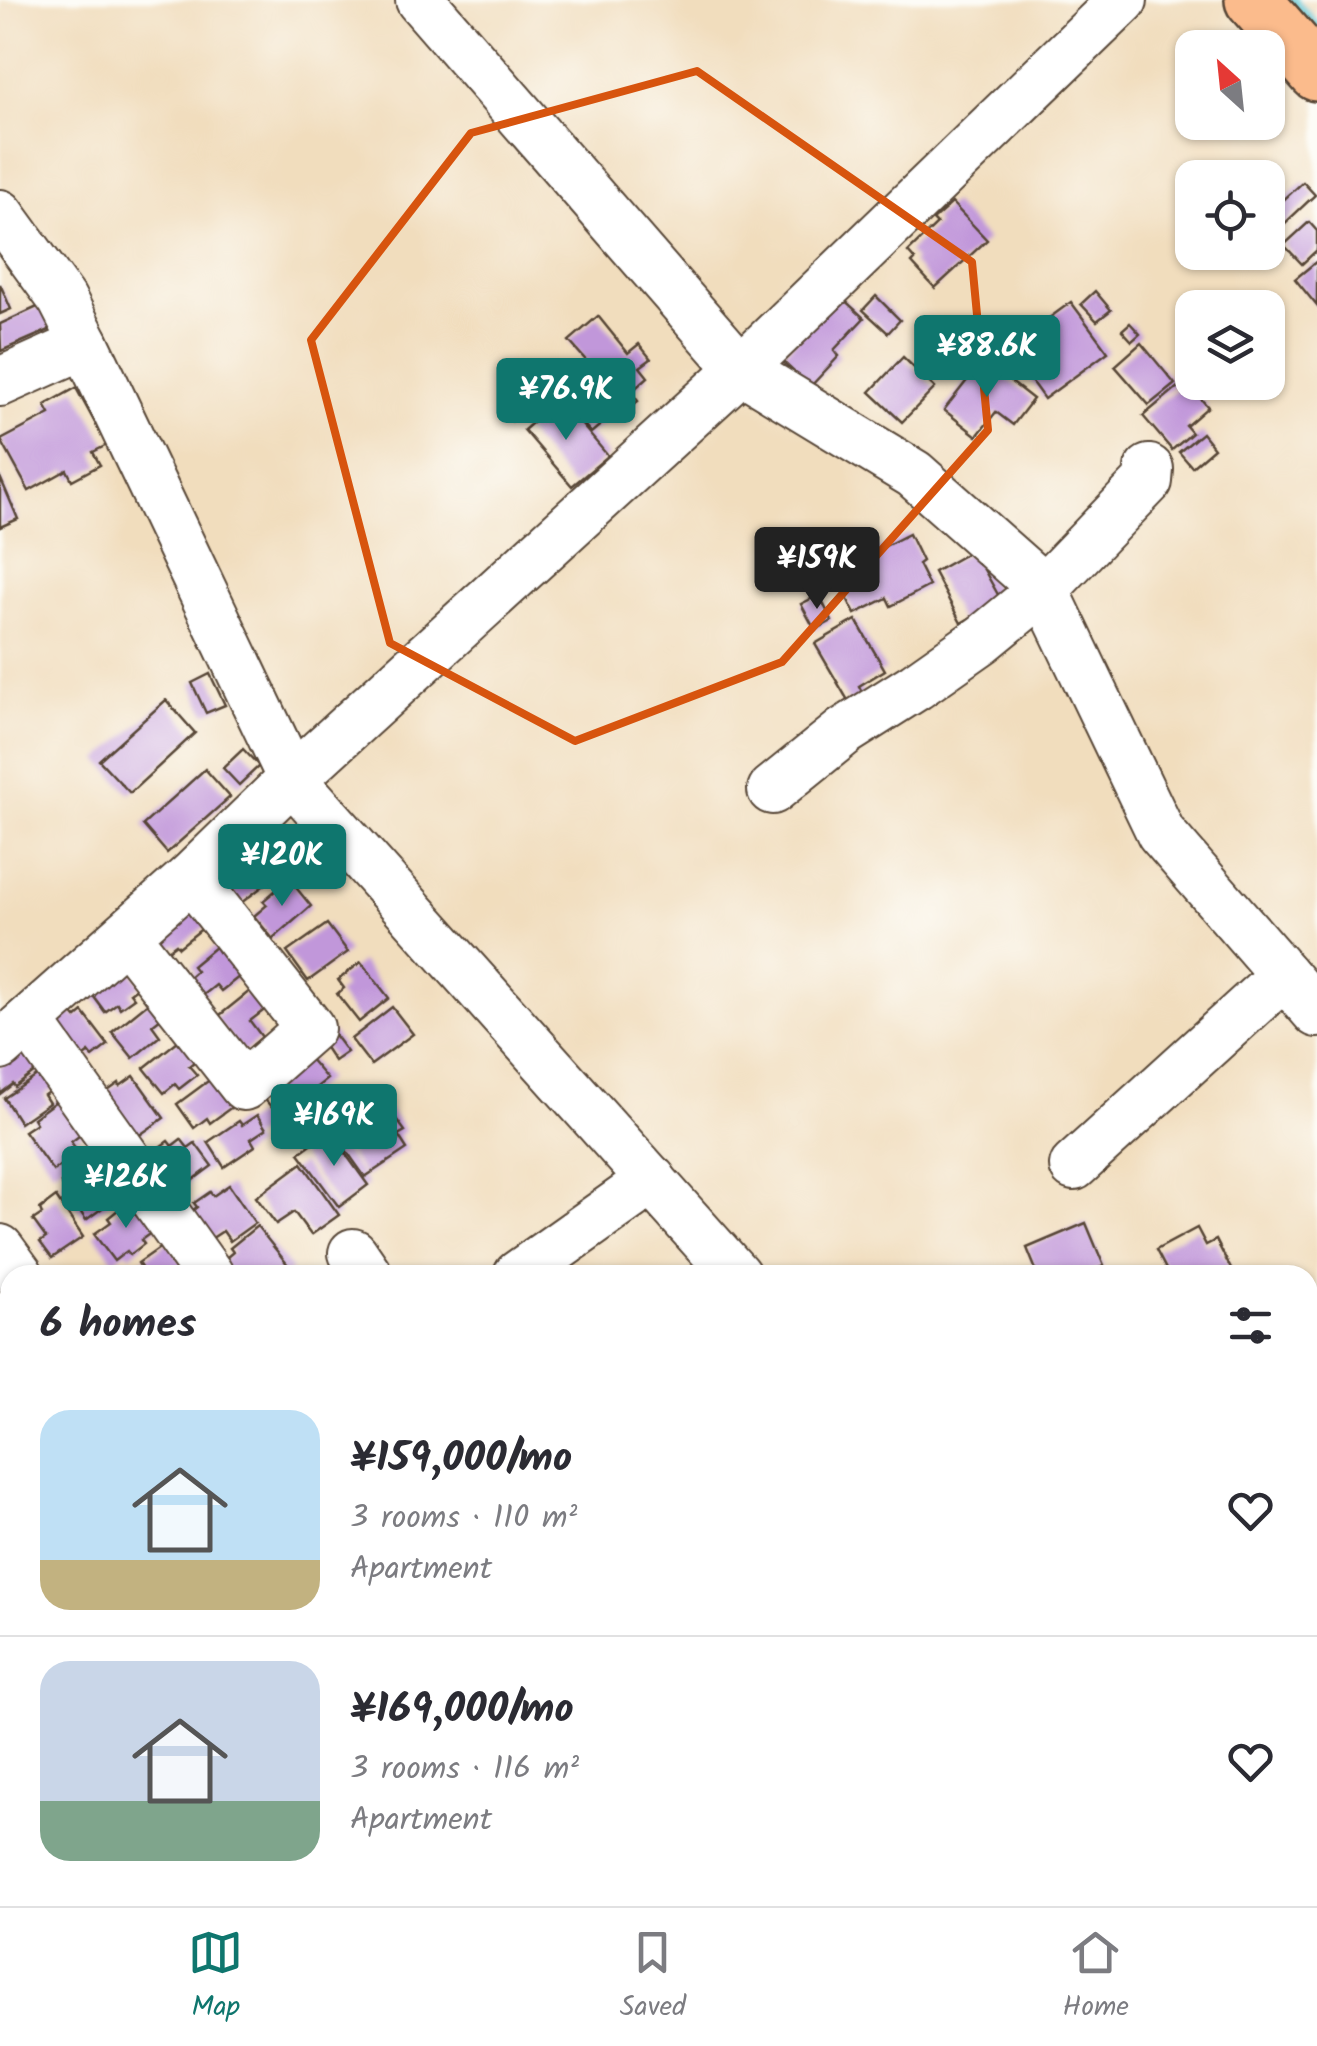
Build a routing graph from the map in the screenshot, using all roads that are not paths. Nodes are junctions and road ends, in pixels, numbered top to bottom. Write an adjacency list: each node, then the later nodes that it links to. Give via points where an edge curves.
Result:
1 (1123, 0): 7 (street)
2 (1253, 0): 4 (main road)
3 (426, 2): 7 (street)
4 (1317, 73)
5 (0, 214): 6 (street, via 62,298)
6 (85, 344): 8 (street); 11 (street)
7 (741, 369): 10 (street, via 914,474); 11 (street)
8 (0, 382)
9 (1149, 469): 10 (street, via 1148,482)
10 (1044, 589): 12 (street); 15 (street, via 1161,832)
11 (292, 779): 13 (street); 19 (street)
12 (772, 790)
13 (191, 877): 14 (street); 14 (street, via 310,1028 244,1086)
14 (126, 936): 17 (street)
15 (1284, 975): 16 (street); 18 (street)
16 (1317, 1013)
17 (15, 1034): 20 (street)
18 (1074, 1166)
19 (652, 1180): 21 (street); 22 (street)
20 (201, 1265)
21 (532, 1265)
22 (727, 1265)

